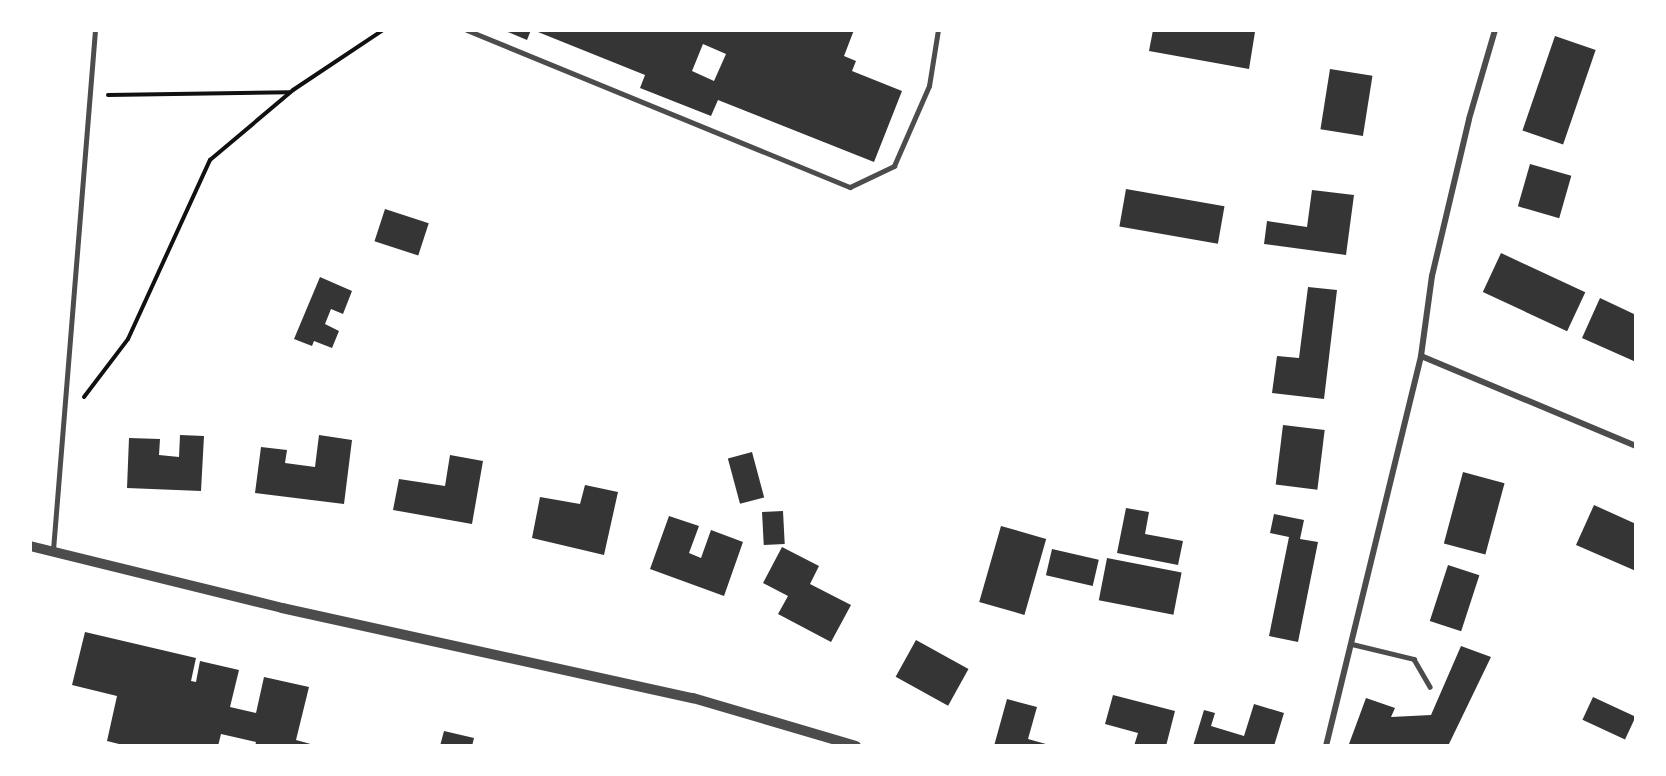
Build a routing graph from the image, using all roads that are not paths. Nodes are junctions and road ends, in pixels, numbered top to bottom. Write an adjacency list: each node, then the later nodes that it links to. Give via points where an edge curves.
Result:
1 (95, 30): 8 (lane)
2 (467, 30): 3 (lane, via 850,187 894,166 929,86)
3 (938, 30)
4 (1495, 30): 5 (street, via 1434,265)
5 (1421, 356): 6 (street); 9 (street)
6 (1636, 446)
7 (30, 546): 8 (street)
8 (53, 553): 11 (street, via 693,698)
9 (1352, 644): 10 (lane, via 1414,659); 12 (street)
10 (1430, 687)
11 (856, 746)
12 (1326, 746)

